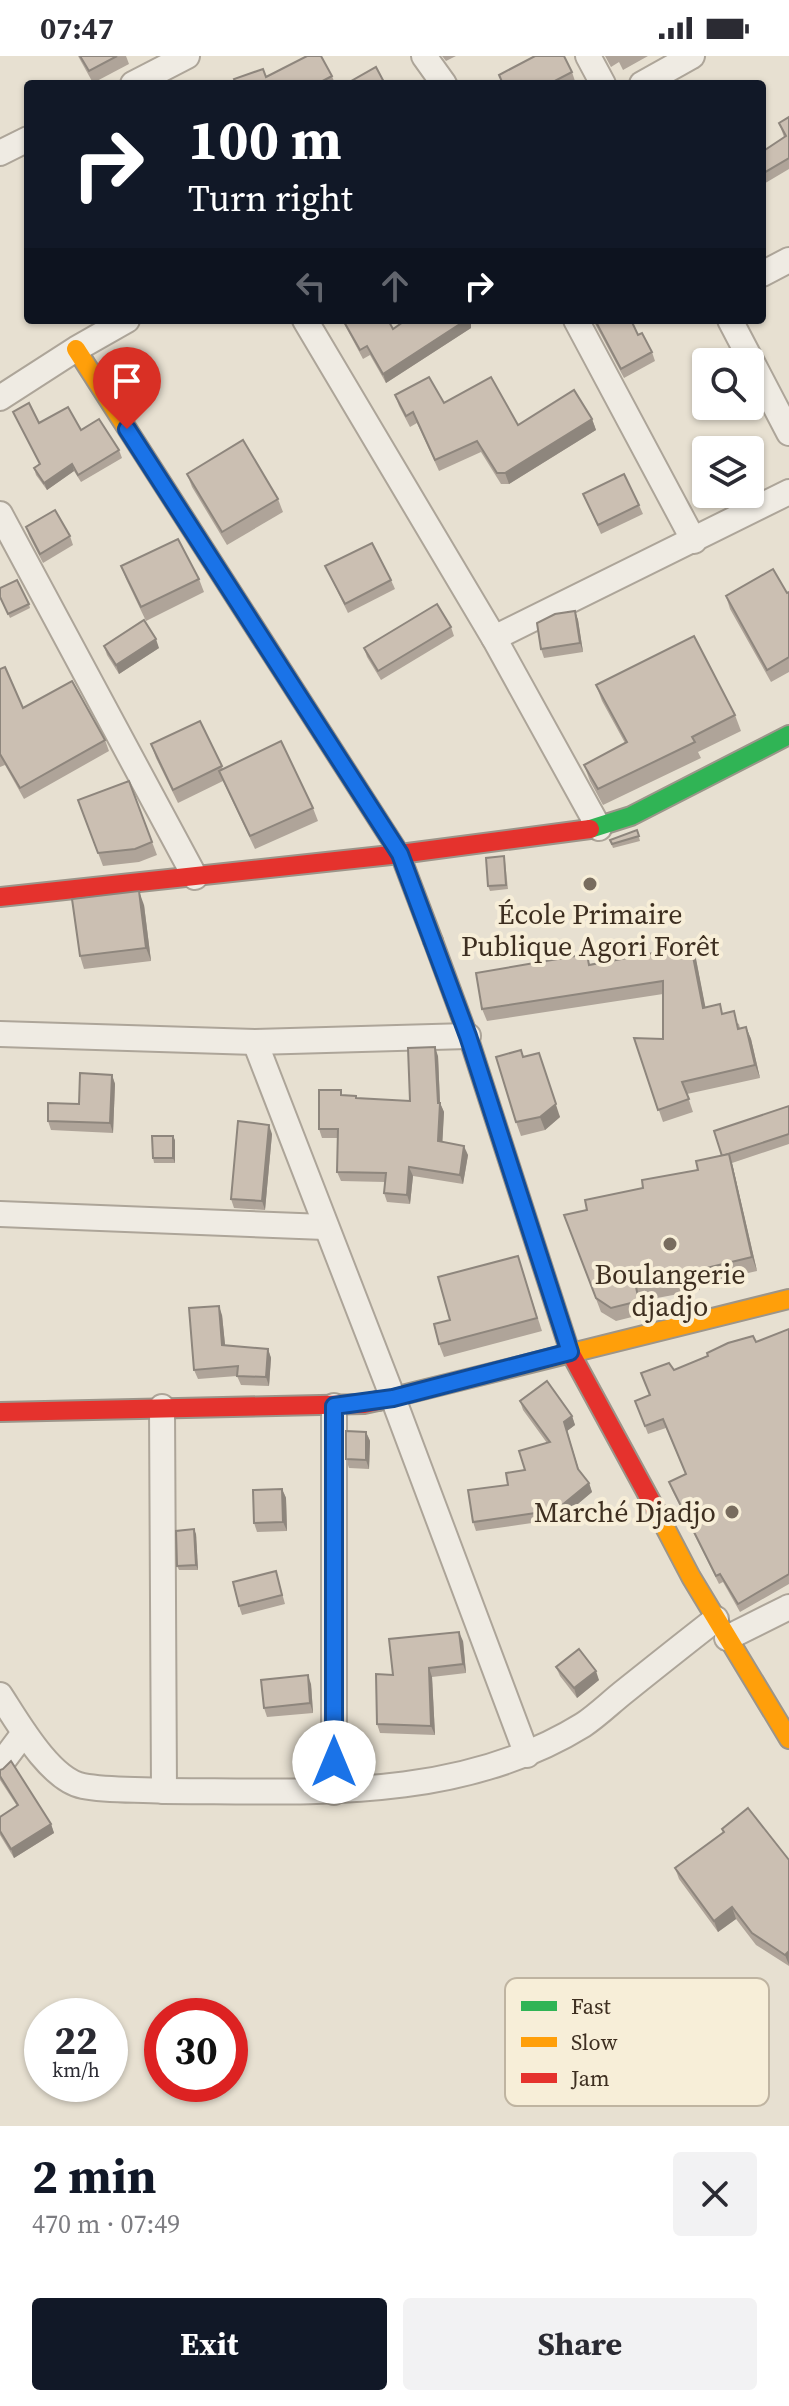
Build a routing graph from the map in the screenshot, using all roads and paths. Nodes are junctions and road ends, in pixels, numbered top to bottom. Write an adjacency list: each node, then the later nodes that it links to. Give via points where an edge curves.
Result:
1 (187, 56): 5 (street)
2 (424, 56): 6 (street)
3 (588, 56): 7 (street)
4 (692, 56): 8 (street)
5 (141, 80)
6 (441, 80)
7 (601, 80)
8 (649, 80)
9 (24, 141): 10 (street)
10 (0, 153)
11 (789, 260): 12 (street)
12 (766, 272)
13 (120, 324): 17 (street)
14 (307, 324): 23 (street)
15 (578, 324): 22 (street)
16 (732, 324): 19 (street)
17 (76, 349): 18 (street); 26 (street)
18 (0, 398)
19 (789, 433)
20 (789, 492): 22 (street)
21 (0, 514): 27 (street)
22 (694, 541): 23 (street)
23 (494, 638): 25 (street)
24 (789, 735): 25 (street)
25 (599, 828): 26 (street)
26 (400, 854): 27 (street); 30 (street)
27 (195, 877): 28 (street)
28 (0, 897)
29 (0, 1034): 31 (street)
30 (468, 1036): 31 (street); 35 (street)
31 (255, 1042): 33 (street)
32 (0, 1214): 33 (street)
33 (325, 1227): 36 (street)
34 (789, 1299): 35 (street)
35 (570, 1352): 36 (street); 41 (street)
36 (393, 1398): 37 (street); 45 (street)
37 (334, 1406): 38 (street); 48 (street)
38 (162, 1407): 39 (street); 47 (street)
39 (0, 1412)
40 (789, 1607): 41 (street)
41 (722, 1629): 44 (street); 45 (street, via 584,1724)
42 (0, 1695): 43 (street)
43 (24, 1733): 46 (street); 47 (street, via 65,1778 80,1785)
44 (789, 1739)
45 (527, 1755): 48 (street, via 473,1773)
46 (0, 1765)
47 (164, 1791): 48 (street)
48 (334, 1792)

